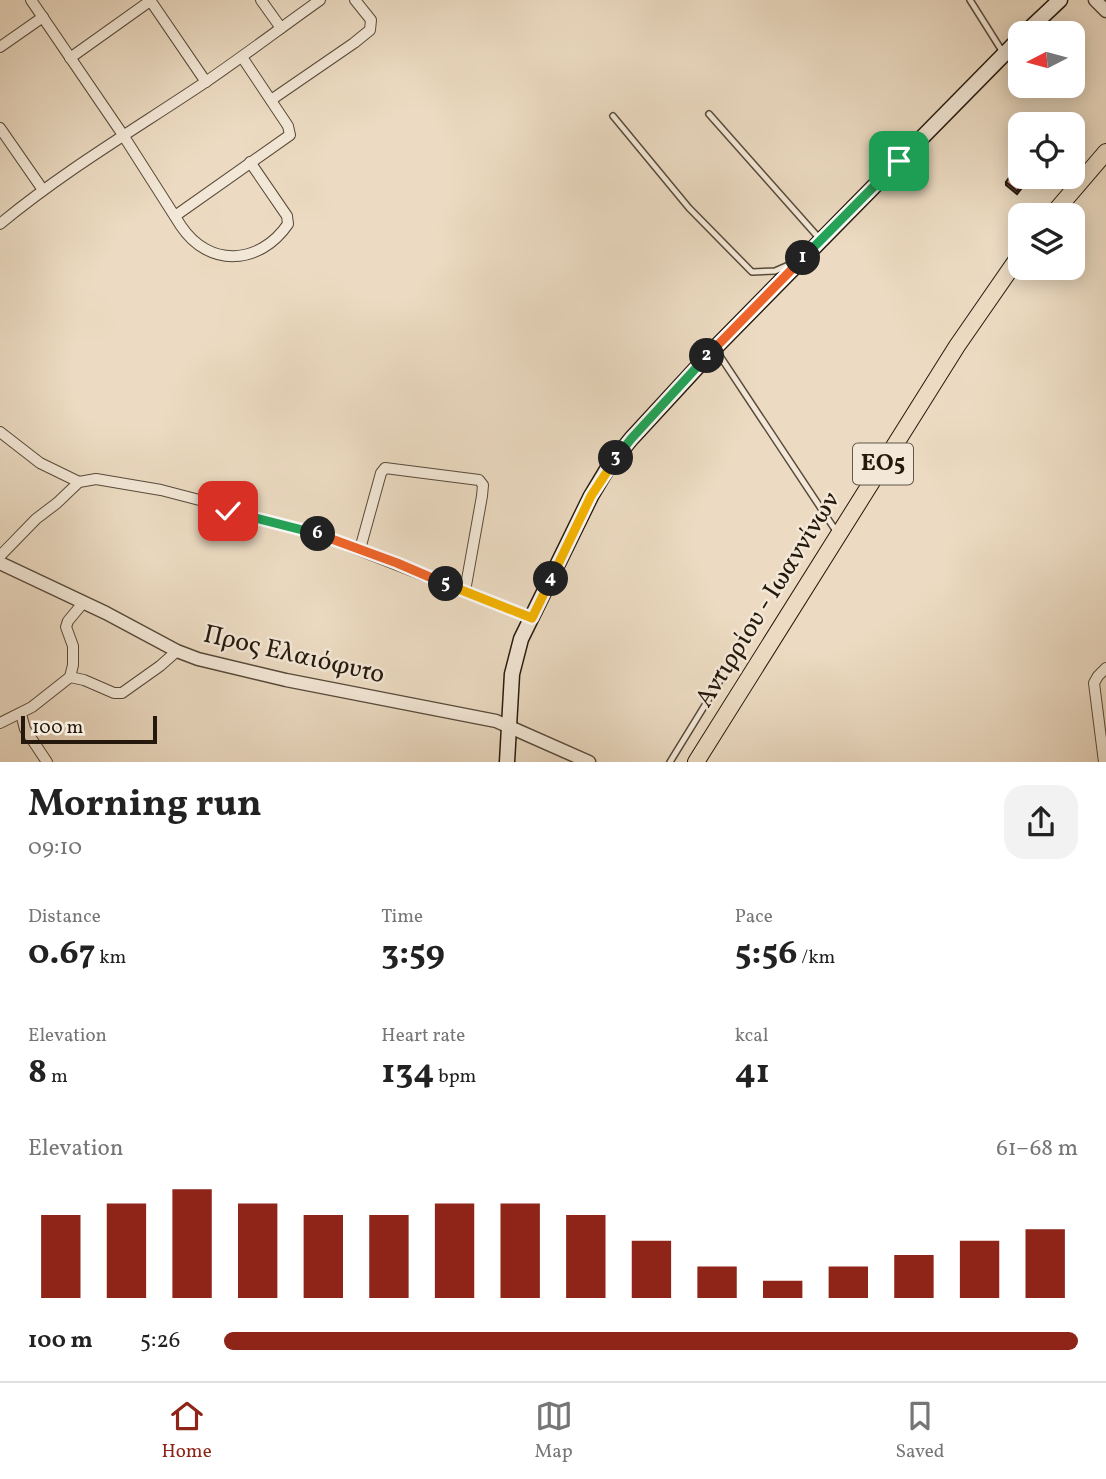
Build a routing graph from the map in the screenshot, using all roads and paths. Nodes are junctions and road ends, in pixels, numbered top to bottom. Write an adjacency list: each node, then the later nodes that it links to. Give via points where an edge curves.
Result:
1 (31, 0): 10 (street)
2 (261, 0): 12 (street)
3 (320, 0): 12 (street)
4 (355, 0): 19 (street, via 371,20 370,30)
5 (970, 0): 15 (lane)
6 (1060, 0): 11 (main road)
7 (1095, 0): 9 (street)
8 (150, 1): 17 (street); 18 (street)
9 (1106, 11)
10 (43, 17): 13 (street); 17 (street)
11 (1038, 21)
12 (281, 28): 16 (street)
13 (0, 47)
14 (1008, 50): 15 (main road)
15 (1004, 54): 30 (main road)
16 (242, 57): 18 (street); 19 (street)
17 (70, 58): 23 (street)
18 (206, 82): 23 (street)
19 (271, 100): 25 (street, via 290,135)
20 (709, 114): 30 (lane)
21 (613, 116): 31 (lane, via 667,183 752,272 775,271)
22 (0, 128): 26 (street)
23 (123, 135): 26 (street); 28 (street)
24 (1106, 152): 27 (main road)
25 (250, 162): 28 (street); 28 (street, via 289,221 266,246 244,255 212,254 189,238)
26 (43, 190): 29 (street)
27 (1062, 203)
28 (175, 216)
29 (0, 223)
30 (821, 241): 31 (main road)
31 (801, 260): 33 (main road)
32 (1008, 272): 36 (main road, Αντιρρίου - Ιωαννίνων / ΕΟ5)
33 (715, 348): 36 (lane); 42 (main road, via 610,466)
34 (0, 432): 35 (street, via 40,463)
35 (79, 482): 37 (street, via 96,479 161,490); 38 (street)
36 (838, 534): 54 (main road, Αντιρρίου - Ιωαννίνων / ΕΟ5)
37 (360, 549): 40 (street); 40 (street, via 384,468 479,481 482,496)
38 (0, 556)
39 (0, 563): 41 (street, Προς Ελαιόφυτο)
40 (465, 591): 42 (street)
41 (83, 603): 44 (street, Προς Ελαιόφυτο); 46 (street, via 66,627 74,646)
42 (532, 618): 49 (main road, via 512,674)
43 (753, 626): 53 (lane)
44 (177, 651): 46 (street, via 122,693); 49 (street, Προς Ελαιόφυτο, via 237,669)
45 (1106, 668): 55 (street, via 1094,683)
46 (71, 677): 47 (street)
47 (21, 714): 48 (street); 50 (street, via 24,729)
48 (0, 723)
49 (509, 727): 51 (main road); 52 (street, Προς Ελαιόφυτο)
50 (47, 761)
51 (507, 761)
52 (589, 761)
53 (670, 761)
54 (696, 761)
55 (1104, 761)

